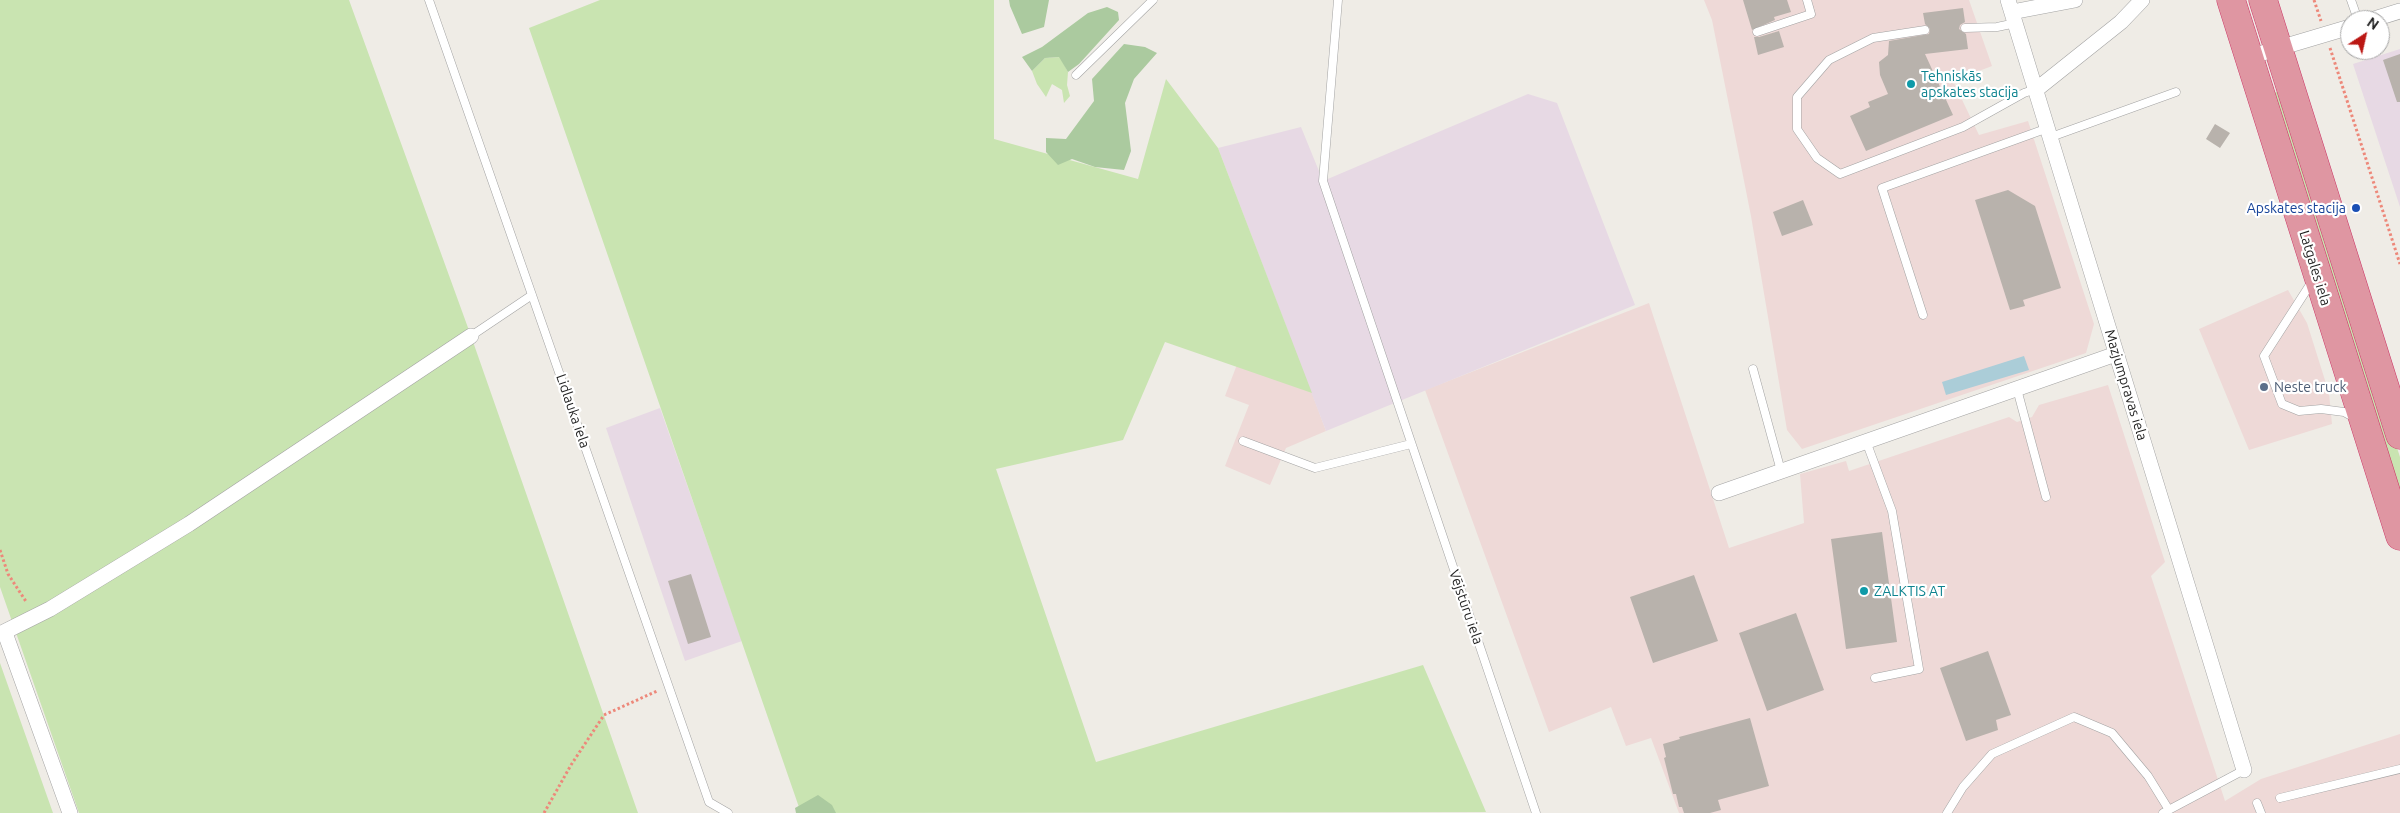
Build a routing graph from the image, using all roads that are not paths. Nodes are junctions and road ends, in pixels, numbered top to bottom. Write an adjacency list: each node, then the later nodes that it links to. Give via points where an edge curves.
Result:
1 (428, 0): 21 (lane, Lidlauka iela)
2 (1153, 0): 16 (lane)
3 (1338, 0): 31 (lane, Vējstūru iela, via 1323,181)
4 (1807, 0): 13 (lane, via 1811,14)
5 (2075, 0): 9 (street)
6 (2142, 0): 17 (street, via 2121,22)
7 (2231, 0): 15 (highway, Latgales iela)
8 (2263, 0): 14 (highway)
9 (2012, 12): 10 (lane, via 1997,27); 17 (street, Mazjumpravas iela)
10 (1965, 28)
11 (2340, 29): 14 (street)
12 (1925, 30): 17 (lane, via 1873,38 1829,60 1797,96 1797,129 1816,158 1840,174 1963,128 2024,93)
13 (1757, 32)
14 (2278, 48): 15 (street); 28 (highway)
15 (2249, 57): 20 (highway, Latgales iela)
16 (1076, 75)
17 (2037, 89): 19 (street, Mazjumpravas iela)
18 (2176, 92): 19 (lane)
19 (2050, 132): 22 (lane, via 1882,188); 24 (street, Mazjumpravas iela)
20 (2317, 274): 27 (highway, Latgales iela); 27 (lane, via 2264,356 2282,404 2299,411 2344,412)
21 (532, 294): 23 (lane); 44 (lane, Lidlauka iela, via 709,802)
22 (1923, 315)
23 (471, 336): 36 (street, via 189,524)
24 (2116, 354): 26 (street); 38 (street, Mazjumpravas iela)
25 (1753, 369): 32 (lane)
26 (2017, 389): 30 (street); 34 (lane)
27 (2365, 424): 35 (highway, Latgales iela)
28 (2400, 435)
29 (1242, 441): 31 (lane, via 1315,468)
30 (1866, 441): 32 (street); 37 (lane, via 1892,511 1919,669)
31 (1411, 444): 45 (lane, Vējstūru iela)
32 (1781, 471): 33 (street)
33 (1719, 493)
34 (2046, 497)
35 (2400, 536)
36 (2, 634): 43 (street)
37 (1875, 678)
38 (2244, 770): 42 (lane)
39 (2400, 770): 40 (lane)
40 (2280, 798)
41 (2257, 803): 47 (lane)
42 (2166, 812): 46 (lane, via 2148,776 2112,733 2074,717 1992,754 1963,787)
43 (70, 813)
44 (728, 813)
45 (1536, 813)
46 (1947, 813)
47 (2261, 813)

